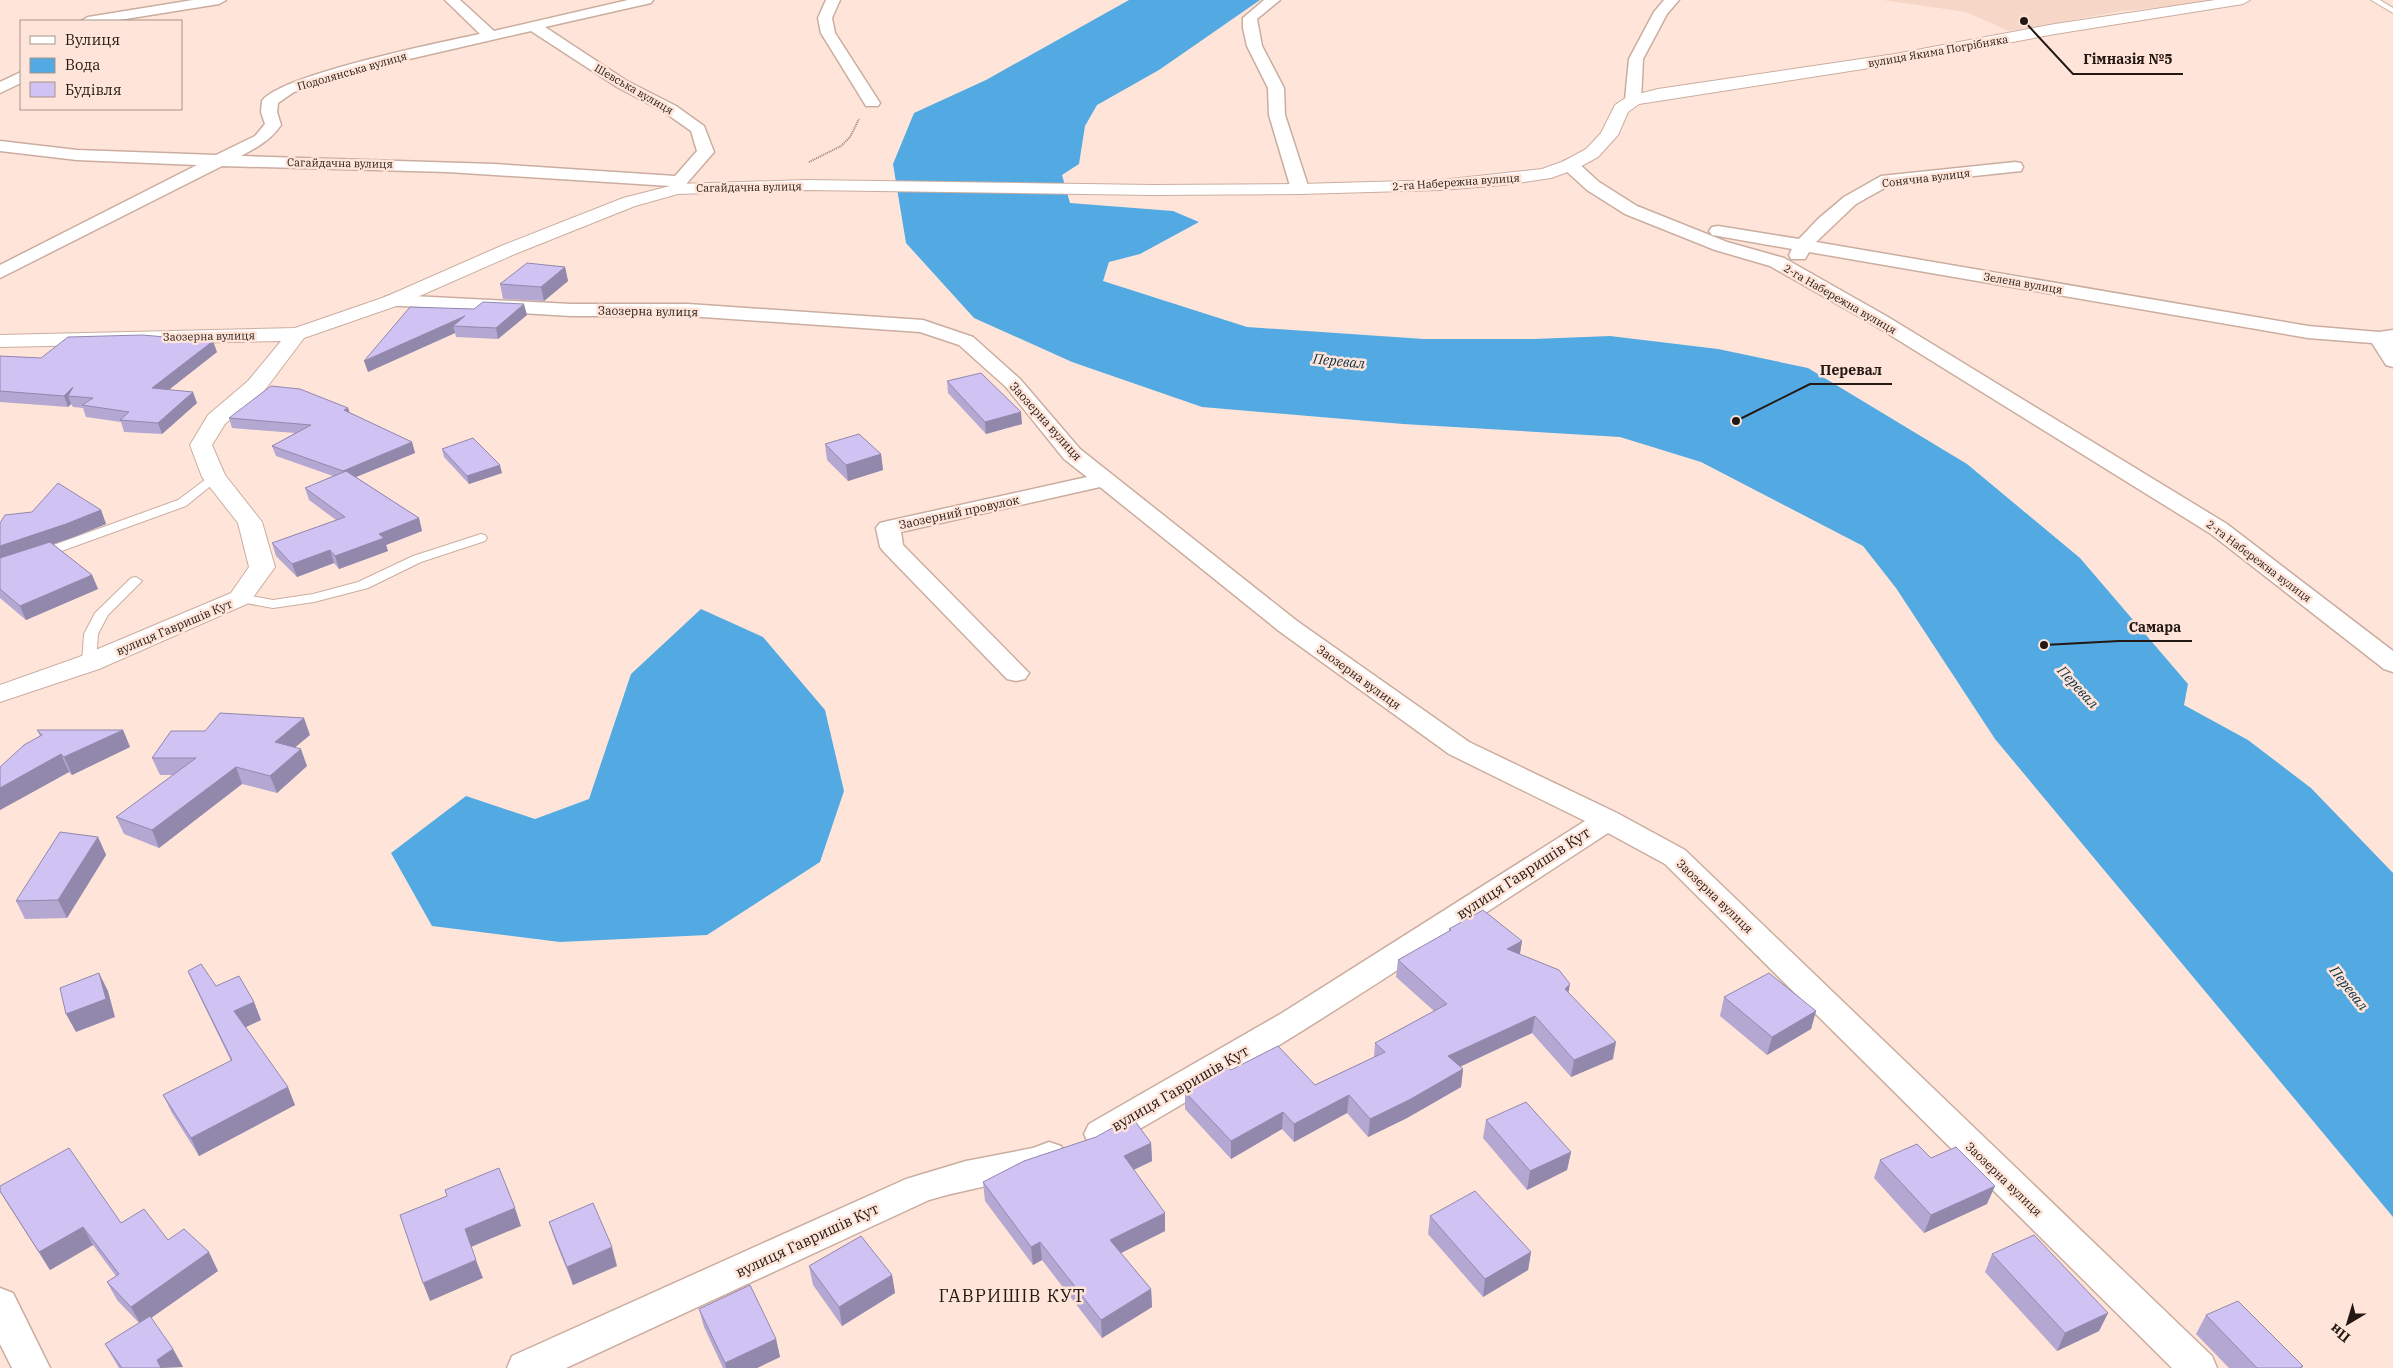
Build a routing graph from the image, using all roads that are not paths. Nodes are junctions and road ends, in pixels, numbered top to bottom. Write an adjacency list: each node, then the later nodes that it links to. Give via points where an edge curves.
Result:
1 (219, 0): 11 (street)
2 (452, 0): 13 (street)
3 (646, 0): 9 (street, Подолянська вулиця)
4 (833, 0): 17 (street, via 825,18 828,33)
5 (1273, 0): 23 (street, via 1250,18 1249,31 1276,89 1277,113)
6 (1672, 0): 16 (street, via 1636,59)
7 (2243, 0): 16 (street, вулиця Якима Погрібняка)
8 (2375, 0): 10 (lane)
9 (596, 6): 12 (street, Подолянська вулиця)
10 (2393, 11)
11 (94, 20)
12 (535, 27): 13 (street, Подолянська вулиця); 22 (street, Шевська вулиця, via 698,129 706,152)
13 (491, 36): 19 (street, Подолянська вулиця, via 402,56 289,89 270,101 273,125 260,139)
14 (20, 78): 15 (street)
15 (0, 88)
16 (1633, 100): 20 (street, via 1621,109 1609,135 1592,153)
17 (872, 103)
18 (0, 146): 19 (street, Сагайдачна вулиця, via 35,151)
19 (216, 160): 22 (street, Сагайдачна вулиця, via 433,165); 28 (street, Подолянська вулиця)
20 (1570, 165): 23 (street, 2-га Набережна вулиця, via 1545,174 1502,180); 25 (street, 2-га Набережна вулиця, via 1593,186)
21 (2015, 167): 26 (street, Сонячна вулиця, via 1887,180 1872,185)
22 (679, 185): 24 (street, Сагайдачна вулиця); 31 (street, Сагайдачна вулиця, via 508,250)
23 (1300, 189): 24 (street, 2-га Набережна вулиця)
24 (1153, 190)
25 (1653, 220): 26 (street, Зелена вулиця); 29 (street, 2-га Набережна вулиця)
26 (1803, 244): 29 (street, Сонячна вулиця, via 1798,255); 33 (street, Зелена вулиця, via 2308,332)
27 (8, 250): 28 (street)
28 (34, 255): 30 (street, Подолянська вулиця)
29 (1777, 262): 43 (street, 2-га Набережна вулиця, via 1881,321 2219,529)
30 (0, 272)
31 (392, 301): 32 (street, Сагайдачна вулиця); 37 (street, Заозерна вулиця, via 571,310 688,310 923,326 966,341 1012,383 1072,454)
32 (297, 334): 34 (street, Заозерна вулиця); 36 (street, вулиця Гавришів Кут, via 256,386 216,420 202,445)
33 (2386, 337): 35 (street)
34 (0, 341)
35 (2393, 361)
36 (214, 477): 39 (lane, via 182,503); 41 (street, вулиця Гавришів Кут, via 250,522 262,567)
37 (1103, 480): 44 (street, Заозерний провулок, via 888,528 892,547); 46 (street, Заозерна вулиця, via 1288,626 1459,748)
38 (481, 538): 41 (lane, via 417,559 363,585 314,598 273,604)
39 (26, 560)
40 (136, 581): 42 (lane, via 102,613 91,634)
41 (240, 598): 42 (street, вулиця Гавришів Кут)
42 (88, 663): 45 (street, вулиця Гавришів Кут)
43 (2393, 664)
44 (1016, 673)
45 (0, 694)
46 (1607, 820): 49 (street, вулиця Гавришів Кут, via 1178,1092 1084,1143 1036,1161 966,1175 919,1189); 50 (street, Заозерна вулиця, via 1675,857)
47 (0, 1304): 48 (street)
48 (31, 1368)
49 (526, 1368)
50 (2198, 1368)

